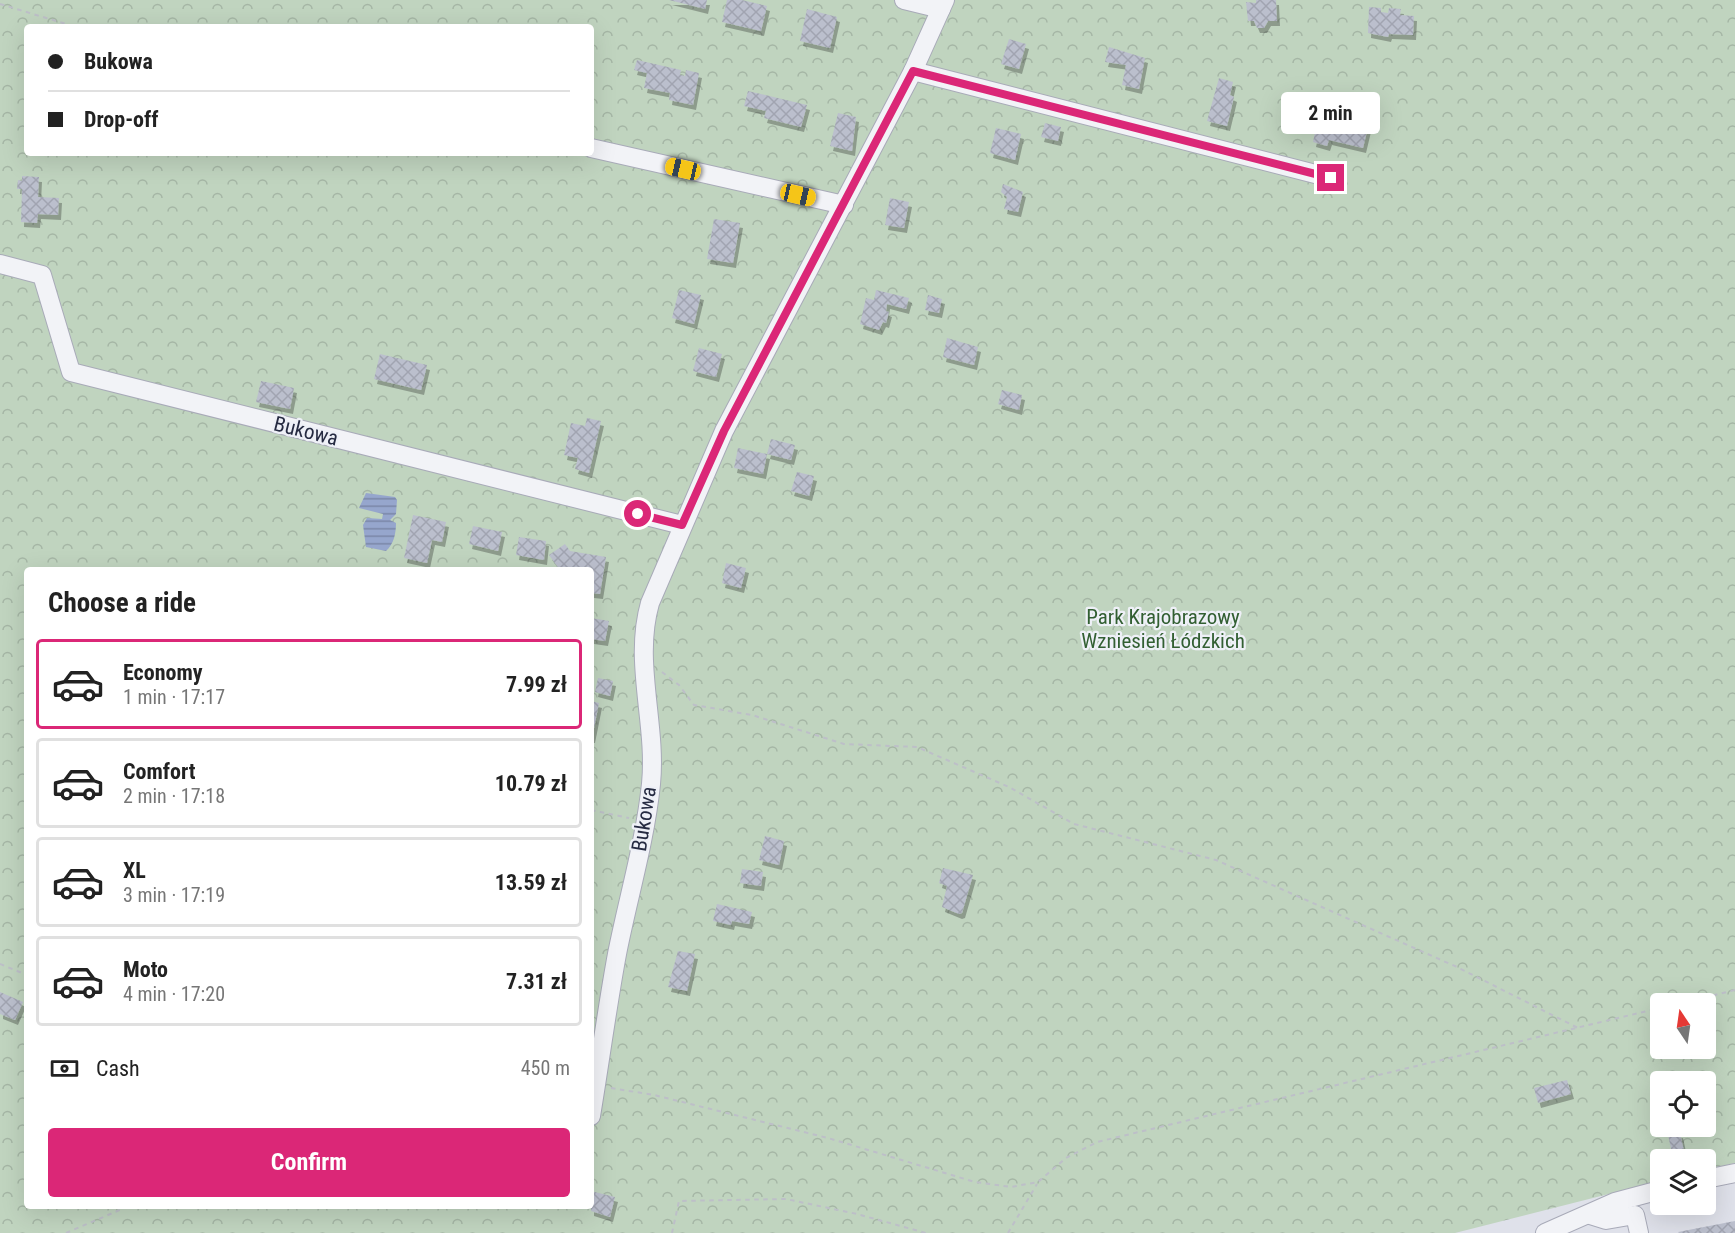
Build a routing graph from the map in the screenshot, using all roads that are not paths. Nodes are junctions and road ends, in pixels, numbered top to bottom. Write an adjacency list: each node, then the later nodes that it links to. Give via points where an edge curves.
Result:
1 (904, 0): 2 (street)
2 (943, 4): 3 (street, Bukowa)
3 (913, 71): 5 (street); 6 (street, Bukowa)
4 (594, 149): 6 (street)
5 (1331, 178)
6 (844, 205): 8 (street, Bukowa, via 724,431)
7 (0, 264): 8 (street, Bukowa, via 42,275 70,372)
8 (682, 525): 9 (street, Bukowa, via 646,618 645,665 652,754 646,821 617,953)
9 (594, 1098)
10 (1735, 1173): 11 (street)
11 (1716, 1177)
12 (1650, 1193): 13 (street, via 1615,1202)
13 (1590, 1215): 14 (street); 15 (street, via 1606,1220 1635,1215)
14 (1545, 1233)
15 (1639, 1233)

